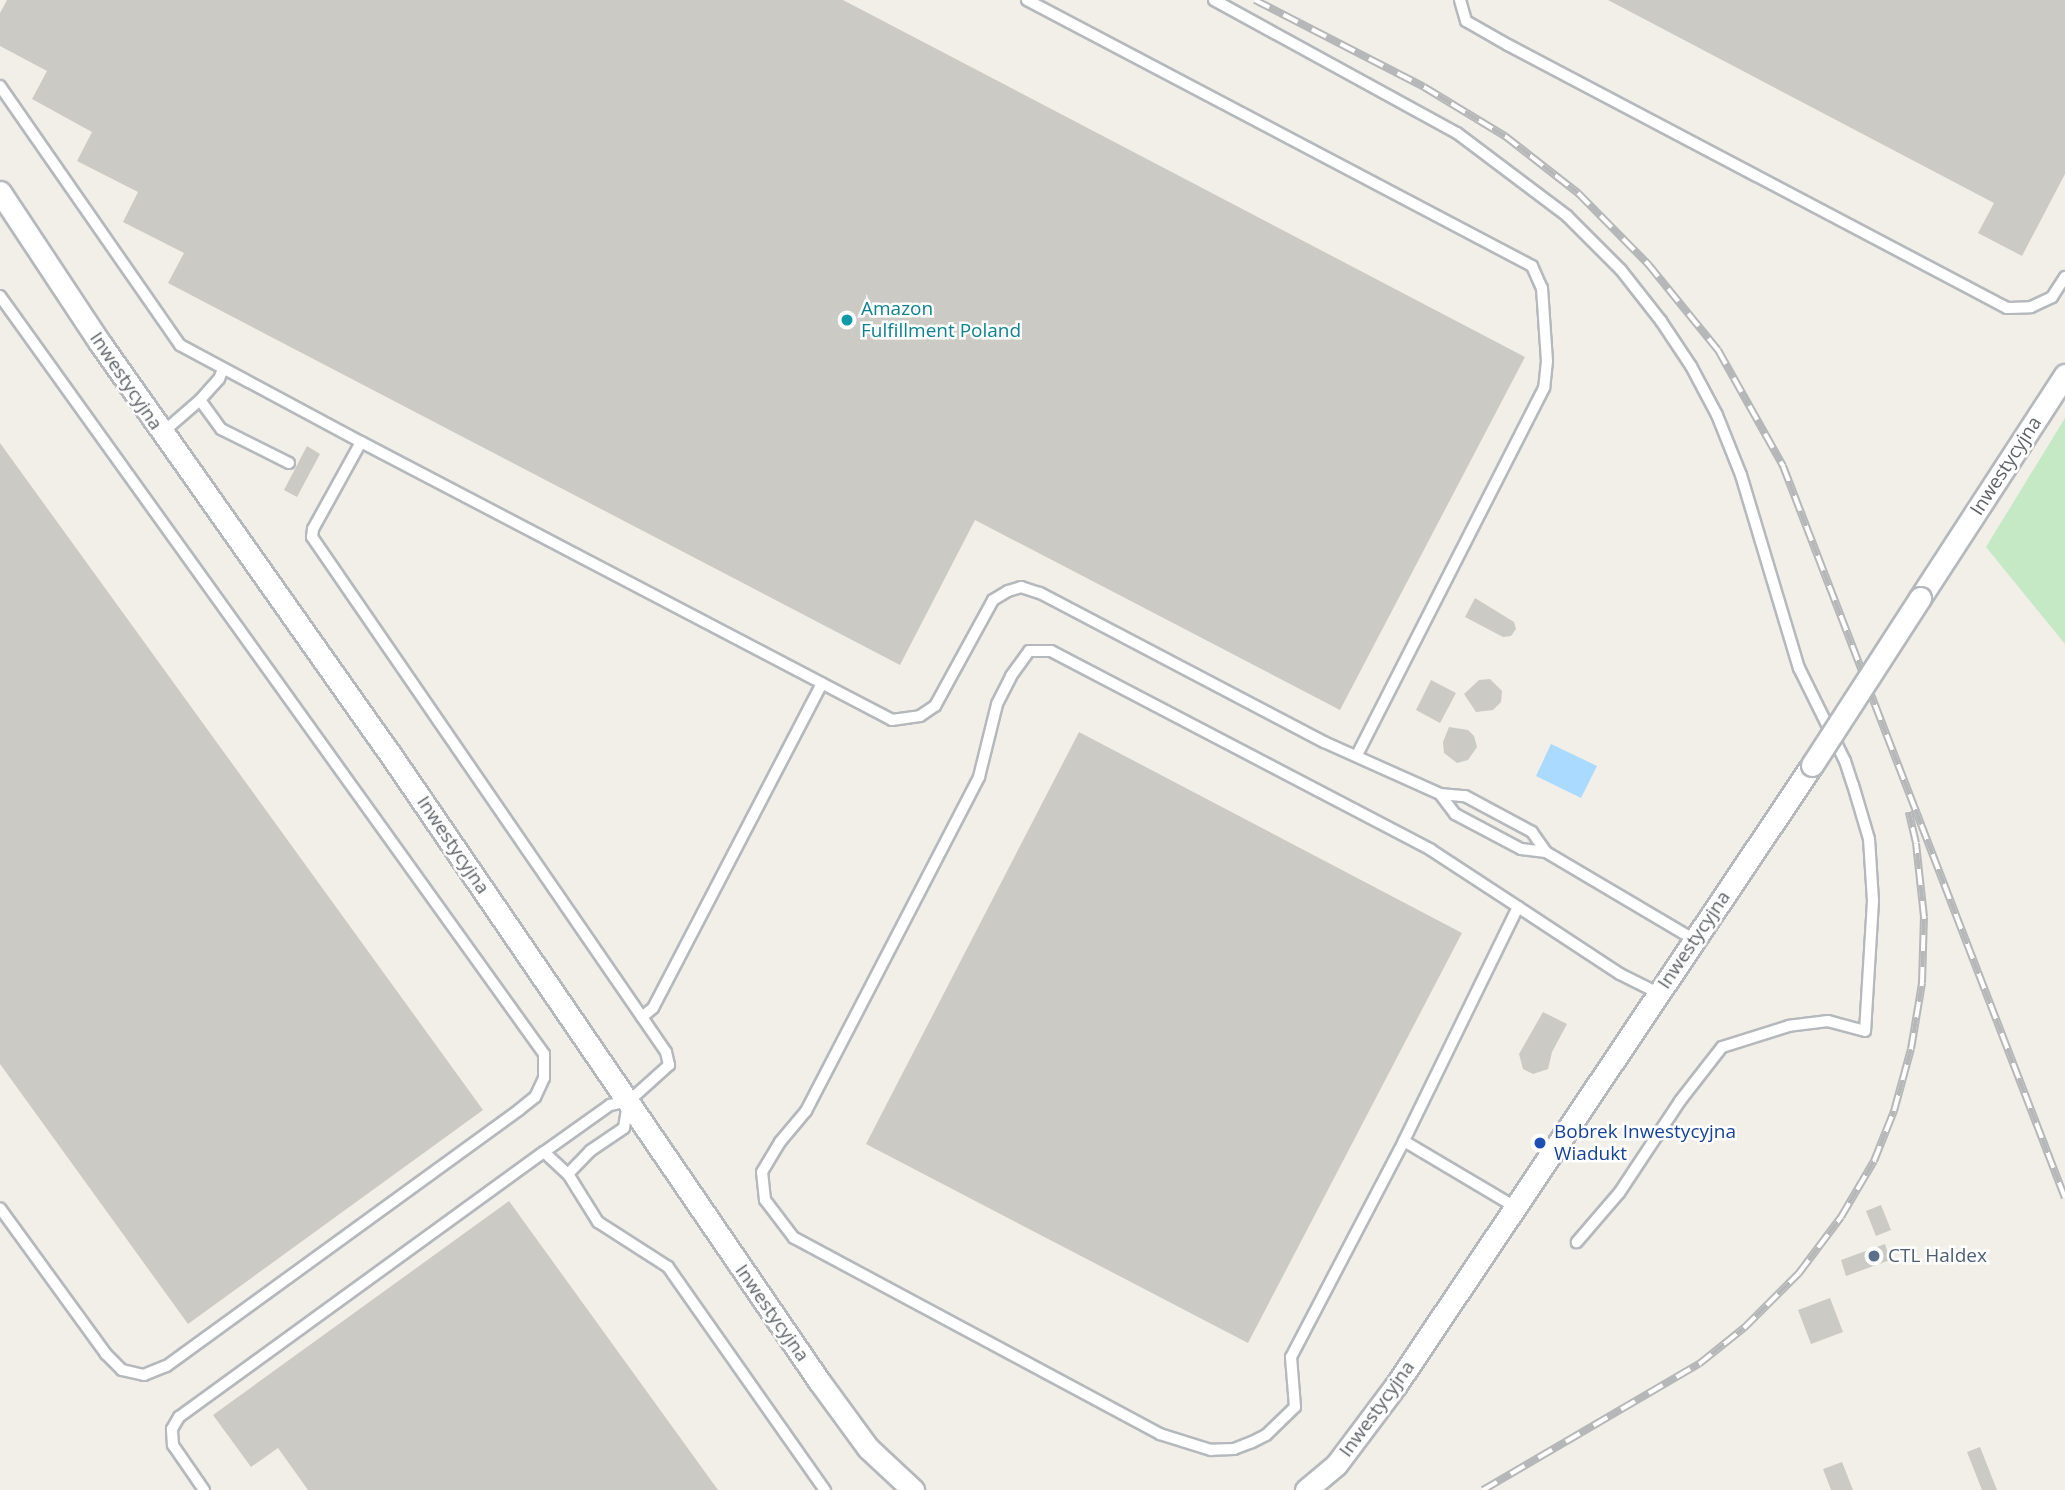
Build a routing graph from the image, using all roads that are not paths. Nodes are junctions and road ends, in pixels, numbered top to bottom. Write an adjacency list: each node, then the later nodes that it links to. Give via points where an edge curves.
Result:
1 (1027, 0): 15 (lane, via 1532,266 1542,288 1548,361 1544,388)
2 (1214, 0): 28 (lane, via 1457,133 1567,216 1620,270 1669,332 1717,415 1741,475 1799,668 1845,761 1869,839 1873,901 1865,1031 1828,1021 1789,1026 1722,1047 1619,1193)
3 (1460, 0): 6 (lane, via 1466,20 1508,45 2007,308 2031,307 2052,297)
4 (0, 86): 8 (lane, via 180,345)
5 (0, 192): 11 (street, Inwestycyjna)
6 (2065, 277)
7 (0, 296): 27 (lane, via 544,1054 544,1078 535,1097 519,1110 166,1366 144,1375 122,1370 106,1354)
8 (223, 369): 10 (lane); 12 (lane)
9 (2065, 375): 19 (street, Inwestycyjna, bridge)
10 (200, 400): 11 (lane); 13 (lane, via 221,429)
11 (162, 433): 22 (street, Inwestycyjna, via 387,748)
12 (360, 442): 14 (lane); 21 (lane, via 312,537)
13 (289, 463)
14 (822, 683): 15 (lane, via 892,720 920,716 935,706 993,600 1021,587); 21 (lane, via 653,1008)
15 (1357, 755): 16 (lane)
16 (1440, 794): 17 (lane, via 1455,814 1521,849); 17 (lane, via 1465,796 1514,822 1532,832)
17 (1546, 852): 19 (lane)
18 (1518, 907): 20 (lane, via 1620,974); 23 (lane); 23 (lane, via 1431,850 1051,651 1029,652 998,704 979,777 806,1111 762,1172 765,1200 794,1238 1160,1434 1211,1450 1234,1448 1266,1435 1295,1407 1291,1357)
19 (1695, 940): 20 (street, Inwestycyjna)
20 (1658, 993): 26 (street, Inwestycyjna)
21 (642, 1017): 22 (lane, via 666,1052 669,1065)
22 (629, 1101): 24 (lane, via 610,1105); 25 (lane, via 624,1128 590,1151); 31 (street, Inwestycyjna, via 819,1381 868,1448)
23 (1404, 1141): 26 (lane)
24 (544, 1152): 25 (lane); 29 (lane, via 179,1416 172,1429 173,1445)
25 (568, 1174): 30 (lane, via 598,1222 668,1267)
26 (1515, 1207): 32 (street, Inwestycyjna, via 1389,1394 1336,1465)
27 (0, 1208)
28 (1577, 1242)
29 (204, 1490)
30 (825, 1490)
31 (913, 1490)
32 (1306, 1490)

